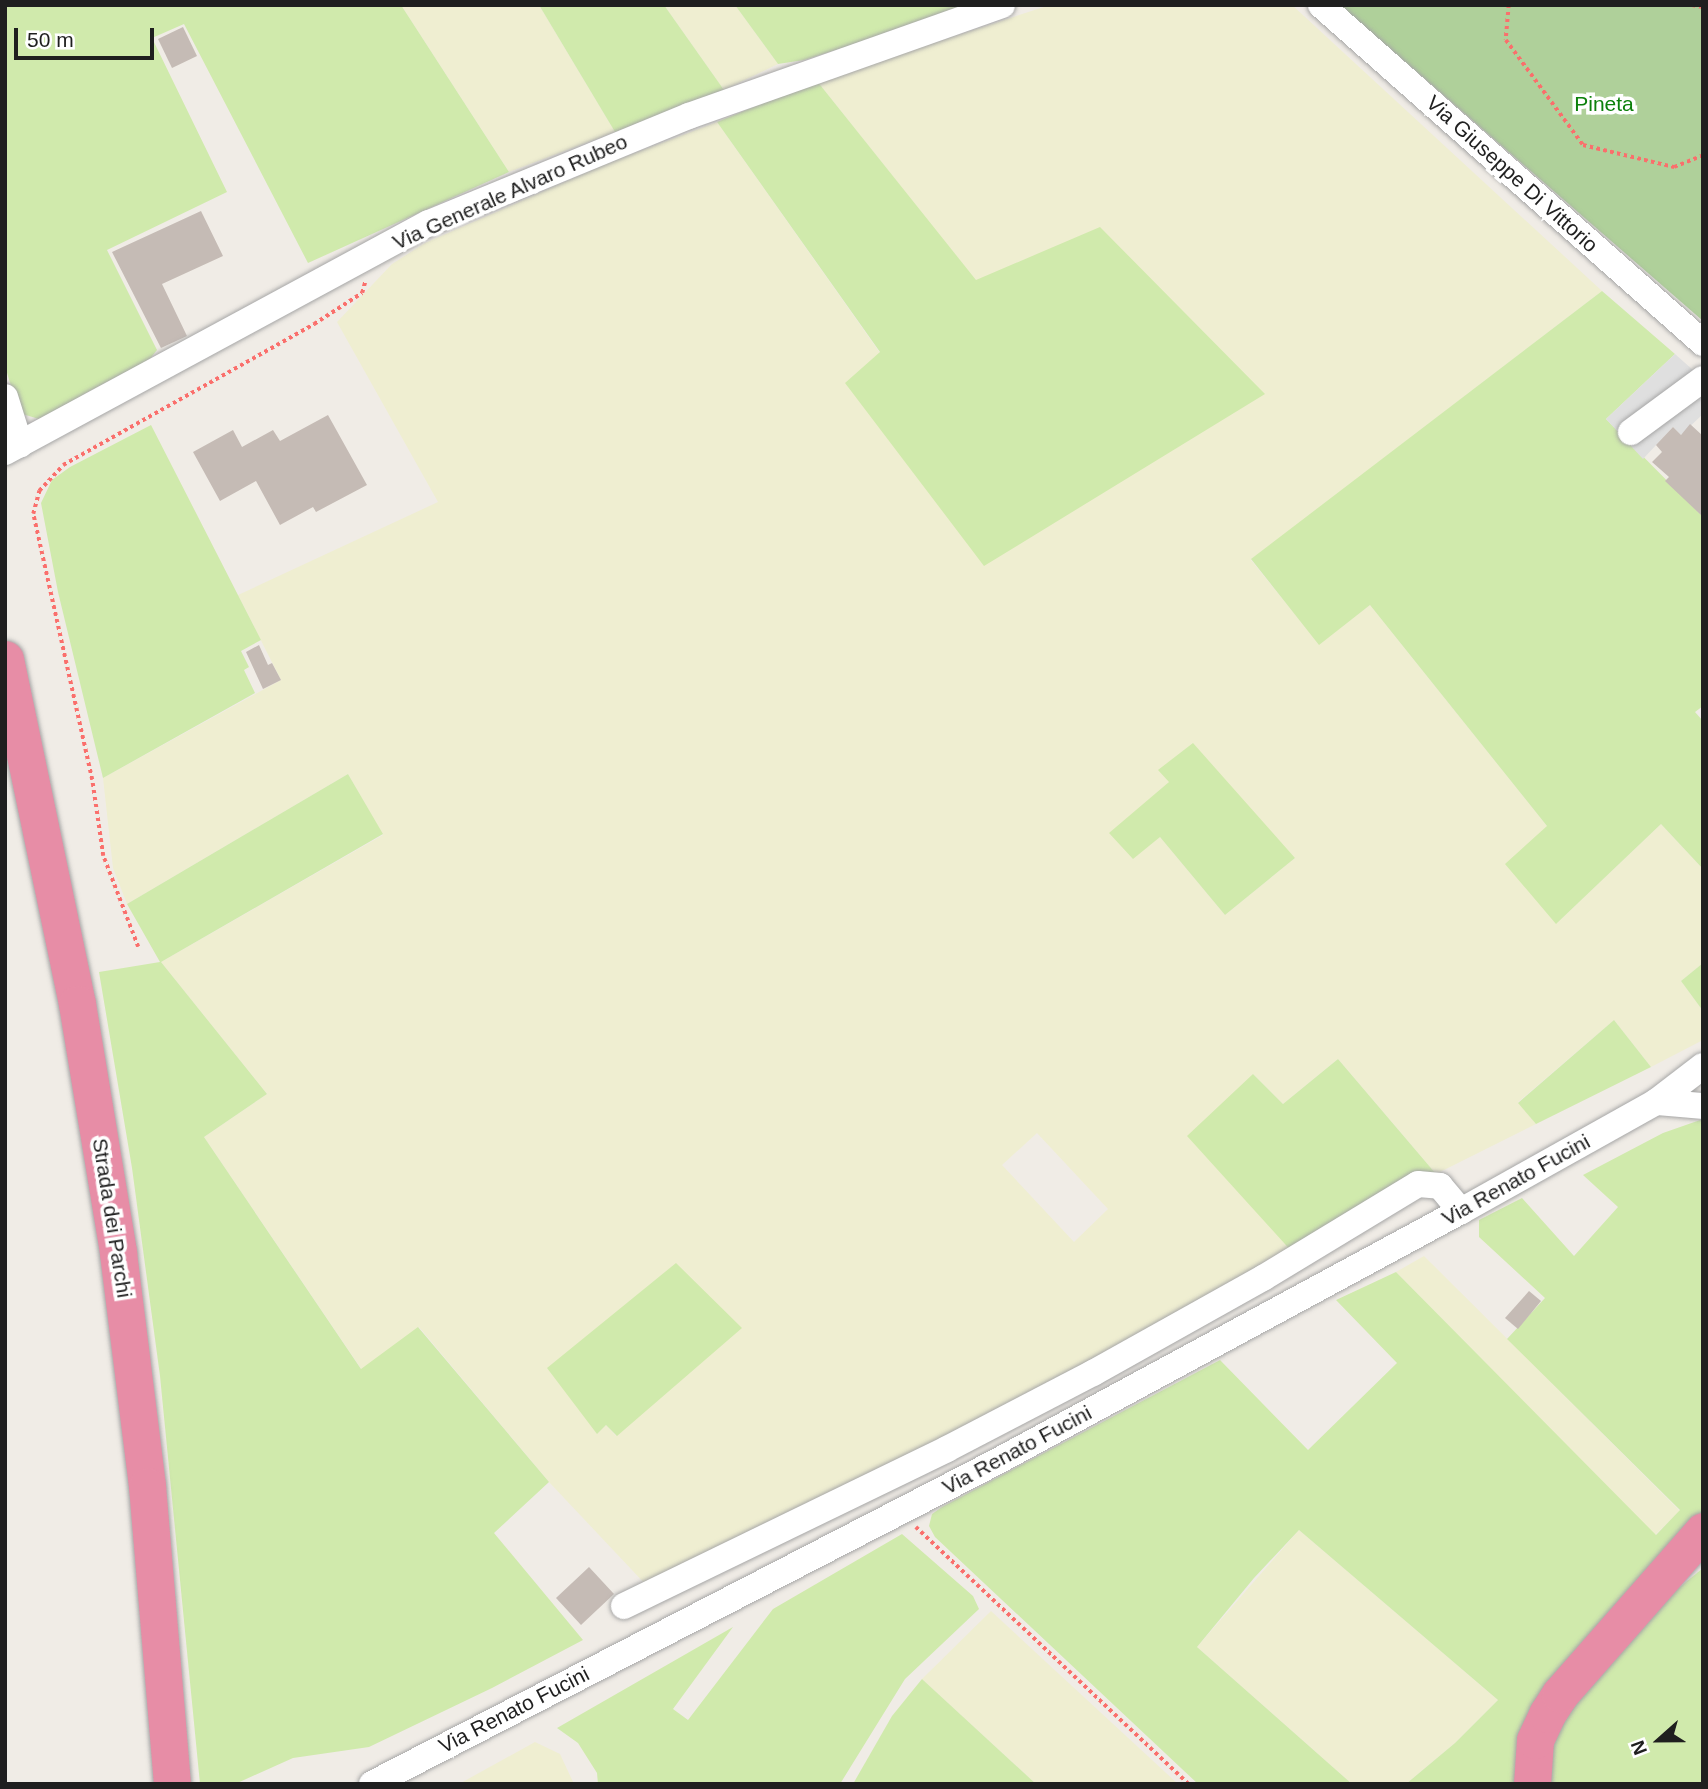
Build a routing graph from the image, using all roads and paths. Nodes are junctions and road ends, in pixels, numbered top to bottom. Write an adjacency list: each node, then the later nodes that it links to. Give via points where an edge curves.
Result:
1 (1002, 5): 7 (street, Via Generale Alvaro Rubeo, via 690,116 429,223)
2 (1321, 5): 8 (street, Via Giuseppe Di Vittorio)
3 (1508, 5): 6 (path, via 1506,40 1583,145 1674,167)
4 (1692, 5): 5 (path)
5 (1703, 7)
6 (1703, 155)
7 (373, 254): 12 (street, Via Generale Alvaro Rubeo); 15 (path, via 362,293 63,465 39,491 33,514 92,780 103,856)
8 (1703, 343)
9 (1703, 379): 11 (street)
10 (5, 397): 12 (street)
11 (1631, 432)
12 (13, 449)
13 (5, 659): 25 (highway, Strada dei Parchi, via 72,977 118,1253 148,1486)
14 (5, 771): 24 (highway, Strada dei Parchi, via 55,1016 94,1262 125,1506)
15 (138, 947)
16 (1703, 1066): 17 (street, Via Renato Fucini)
17 (1656, 1102): 18 (street); 19 (street, Via Renato Fucini)
18 (1703, 1106)
19 (1461, 1211): 20 (street, Via Renato Fucini); 23 (street, via 1440,1186 1418,1184 1263,1278 1045,1399)
20 (900, 1511): 26 (street, Via Renato Fucini); 27 (path)
21 (1703, 1531): 28 (highway, via 1546,1714 1535,1740)
22 (1703, 1558): 29 (highway, via 1680,1577 1570,1703 1551,1741)
23 (624, 1606)
24 (148, 1784)
25 (172, 1784)
26 (372, 1784)
27 (1189, 1784)
28 (1532, 1784)
29 (1546, 1784)

